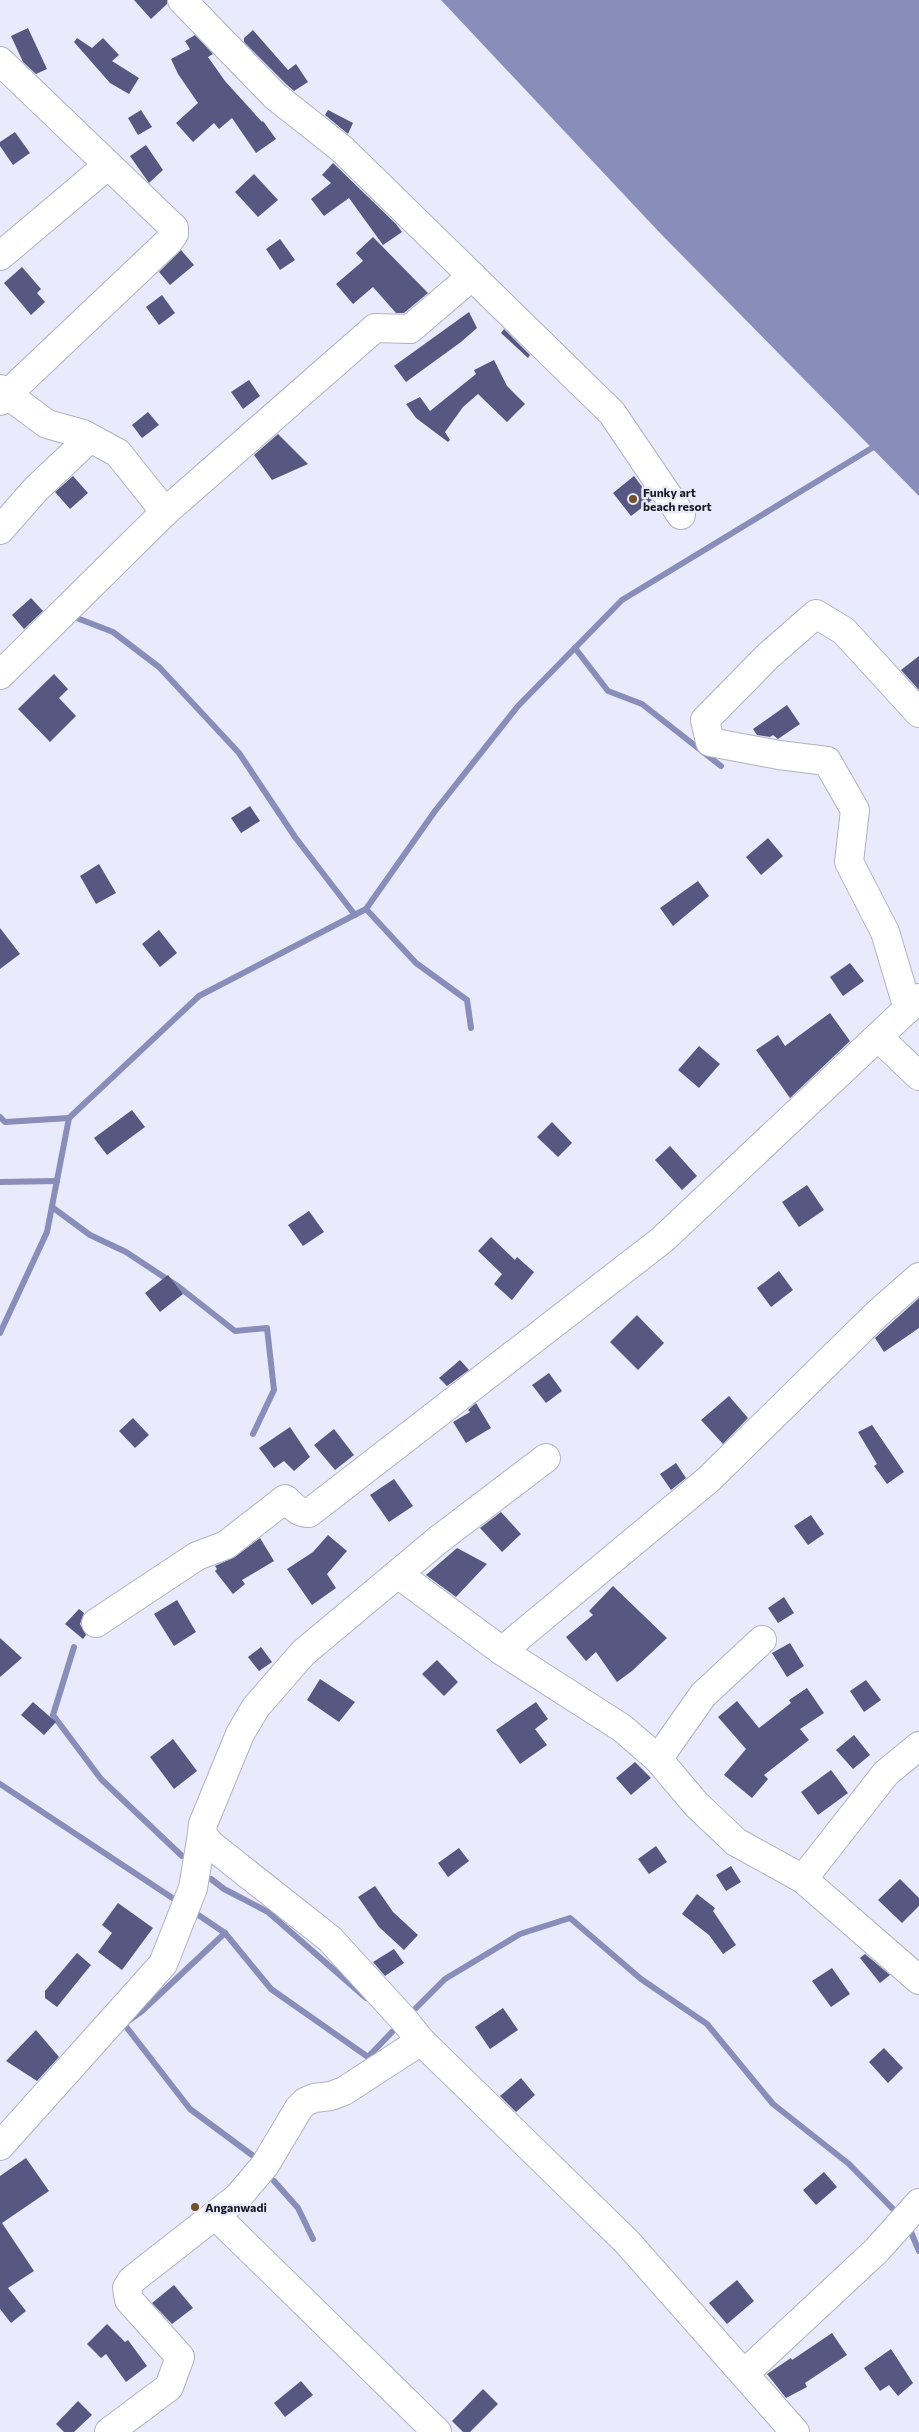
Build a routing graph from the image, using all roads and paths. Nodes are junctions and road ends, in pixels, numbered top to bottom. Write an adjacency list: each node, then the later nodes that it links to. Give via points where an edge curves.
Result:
1 (182, 0): 5 (street, via 275,96 342,150)
2 (0, 61): 3 (street)
3 (108, 165): 4 (street); 6 (street, via 170,223 174,234)
4 (0, 256)
5 (472, 276): 8 (street, via 410,329 375,328); 9 (street, via 612,413)
6 (2, 394): 7 (street, via 47,424)
7 (90, 438): 8 (street, via 118,453); 10 (street, via 36,489)
8 (165, 512): 11 (street)
9 (681, 515)
10 (0, 530)
11 (0, 675)
12 (919, 713): 13 (street, via 844,631 816,614 768,656 705,720 710,742 827,761 854,810 849,862 885,932)
13 (913, 1003): 14 (street)
14 (878, 1037): 15 (street); 19 (street, via 662,1240 309,1512 296,1510 285,1499 226,1545 197,1556)
15 (919, 1076)
16 (919, 1276): 21 (street, via 709,1479)
17 (546, 1458): 18 (street)
18 (398, 1574): 21 (street); 24 (street, via 303,1653 256,1707 240,1734 203,1824)
19 (96, 1623)
20 (762, 1640): 23 (street, via 703,1695)
21 (502, 1651): 23 (street, via 606,1716)
22 (919, 1746): 25 (street, via 886,1773)
23 (658, 1759): 25 (street, via 696,1804 736,1842)
24 (202, 1834): 27 (street, via 211,1845 330,1939); 28 (street, via 189,1900 163,1964)
25 (802, 1879): 26 (street)
26 (919, 1980)
27 (421, 2041): 30 (street, via 344,2091 305,2102 256,2178); 31 (street, via 627,2242)
28 (0, 2146)
29 (919, 2203): 31 (street, via 876,2251)
30 (215, 2215): 32 (street, via 132,2280 128,2288 129,2300 180,2357 169,2387); 33 (street)
31 (744, 2374): 34 (street)
32 (109, 2432)
33 (437, 2432)
34 (795, 2432)

